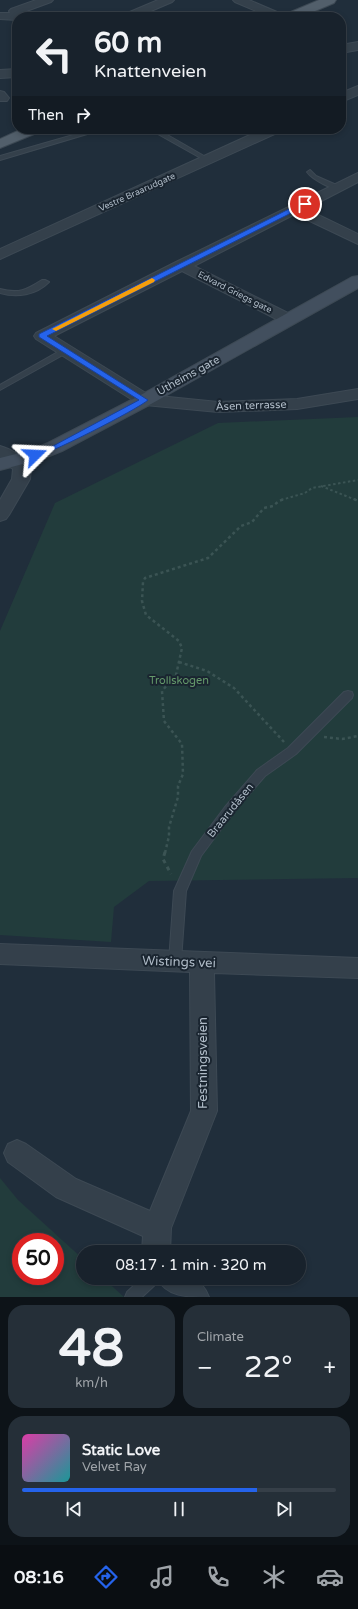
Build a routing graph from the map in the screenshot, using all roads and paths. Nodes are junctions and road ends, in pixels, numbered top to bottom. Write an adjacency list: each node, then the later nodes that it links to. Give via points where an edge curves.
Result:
1 (47, 0): 6 (street)
2 (168, 0): 7 (street)
3 (239, 0): 8 (street)
4 (330, 0): 9 (main road)
5 (12, 12): 10 (street)
6 (12, 12)
7 (139, 12)
8 (268, 12)
9 (302, 12)
10 (1, 16): 11 (street)
11 (12, 16)
12 (358, 46): 13 (street)
13 (346, 48)
14 (12, 73): 15 (street)
15 (0, 74)
16 (358, 90): 17 (street)
17 (346, 96)
18 (23, 134): 22 (main road)
19 (84, 134): 23 (lane)
20 (161, 134): 24 (lane)
21 (263, 134): 24 (street, Vestre Braarudgate)
22 (0, 144)
23 (0, 158)
24 (208, 160): 30 (street, Vestre Braarudgate)
25 (310, 172): 27 (lane, via 314,177)
26 (358, 177): 27 (street)
27 (338, 187): 28 (street)
28 (294, 209): 29 (street); 31 (street)
29 (358, 240)
30 (0, 255)
31 (181, 265): 35 (street, Edvard Griegs gate); 36 (street, via 42,336)
32 (358, 281): 35 (main road, Utheims gate)
33 (45, 282): 34 (lane, via 27,293 18,295)
34 (0, 291)
35 (288, 319): 39 (main road, Utheims gate)
36 (66, 351): 37 (lane); 39 (street)
37 (0, 388)
38 (358, 394): 39 (street, Åsen terrasse, via 297,404 218,407)
39 (144, 400): 40 (main road, Utheims gate, via 55,447)
40 (5, 459): 44 (street, via 22,468 21,479)
41 (358, 480): 42 (path)
42 (321, 486): 43 (path); 45 (path, via 264,508 252,522 242,526 208,558 145,578 142,601 146,615 179,642 182,648)
43 (358, 501)
44 (0, 515)
45 (179, 662): 49 (path, via 207,671 234,688); 50 (path, via 176,675 162,692 164,721 182,744 183,774 178,786 178,797 163,859)
46 (348, 695): 47 (lane, Braarudåsen)
47 (308, 735): 48 (path, via 342,739); 49 (lane, Braarudåsen)
48 (358, 736)
49 (292, 751): 50 (lane, Braarudåsen, via 261,773 229,810 196,854)
50 (180, 891): 52 (lane, Braarudåsen)
51 (0, 954): 52 (street, Wistings vei)
52 (175, 961): 53 (street, Wistings vei)
53 (202, 962): 54 (street, Wistings vei); 56 (street, Festningsveien, via 204,1111)
54 (358, 968)
55 (17, 1153): 56 (street, Festningsveien, via 66,1188)
56 (157, 1240)
57 (145, 1285): 59 (lane)
58 (180, 1285): 60 (street)
59 (132, 1297)
60 (195, 1297)

